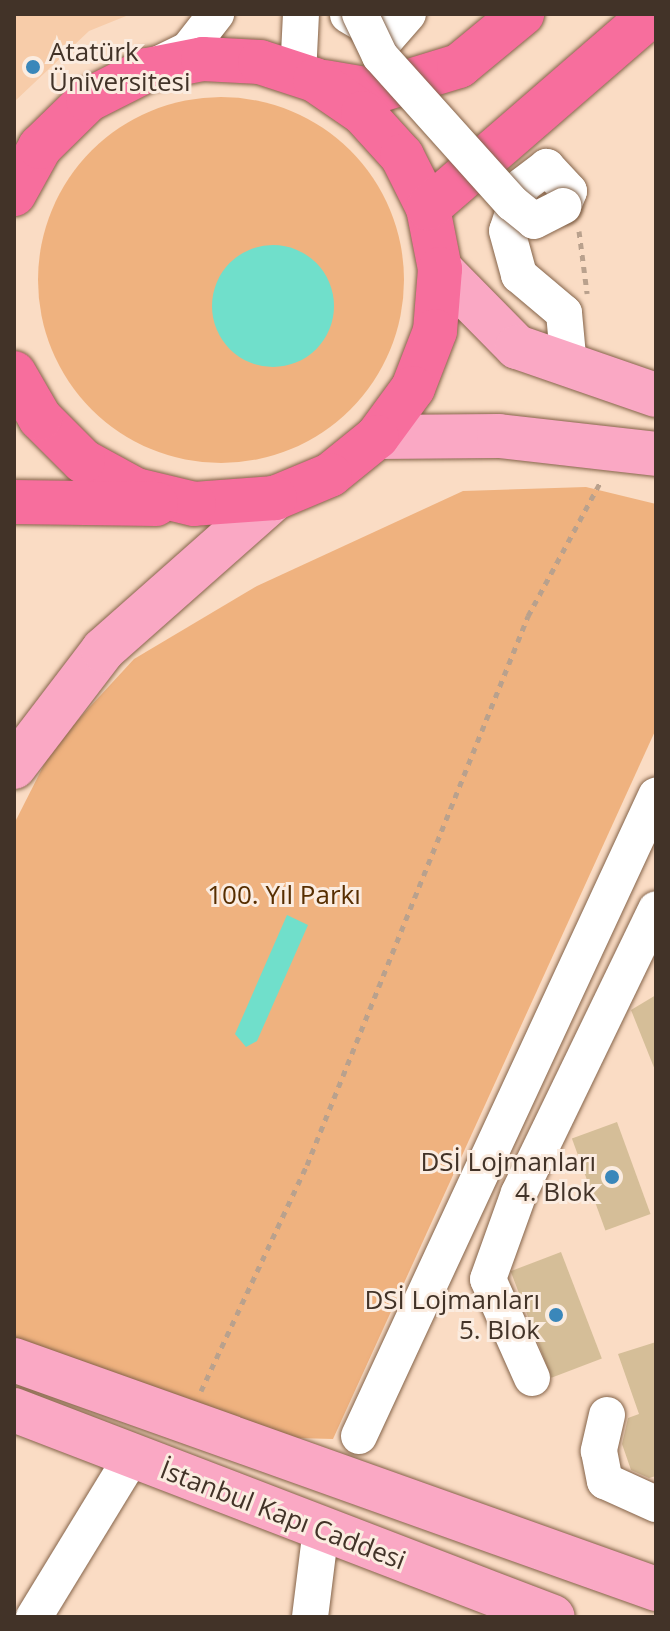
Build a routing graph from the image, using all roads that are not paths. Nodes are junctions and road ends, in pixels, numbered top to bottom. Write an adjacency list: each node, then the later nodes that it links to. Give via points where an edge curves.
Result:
1 (216, 14): 8 (street, via 188,50)
2 (301, 14): 9 (street)
3 (347, 14): 5 (street, via 387,38)
4 (360, 14): 13 (street, bridge, via 380,56 512,203 534,221 563,206 569,191 547,167 522,186 507,231 519,275 564,313)
5 (408, 14)
6 (522, 14): 9 (highway, via 459,66 377,91)
7 (652, 14): 11 (highway)
8 (147, 70): 9 (highway, via 203,59 260,62); 10 (highway, via 88,100 40,147)
9 (306, 78): 11 (highway, via 363,113 402,156)
10 (14, 194)
11 (428, 208): 12 (highway)
12 (440, 269): 13 (main road, via 517,347); 16 (highway, via 435,331 413,388)
13 (569, 367): 15 (main road)
14 (14, 373): 20 (highway, via 40,418 83,461 136,490)
15 (656, 395)
16 (377, 437): 17 (main road, via 499,436); 18 (highway, via 330,475)
17 (637, 452)
18 (275, 498): 20 (highway); 21 (main road, via 103,650)
19 (14, 502): 20 (highway)
20 (194, 504)
21 (14, 767)
22 (656, 796): 28 (street)
23 (656, 909): 25 (street, via 519,1193 488,1279)
24 (14, 1360): 32 (main road)
25 (532, 1378)
26 (14, 1410): 29 (main road, İstanbul Kapı Caddesi)
27 (607, 1415): 30 (street, via 599,1451 605,1481)
28 (359, 1436)
29 (131, 1458): 31 (main road, İstanbul Kapı Caddesi); 33 (street)
30 (656, 1504)
31 (321, 1529): 34 (street); 35 (main road, İstanbul Kapı Caddesi)
32 (656, 1589)
33 (34, 1617)
34 (310, 1617)
35 (553, 1617)

